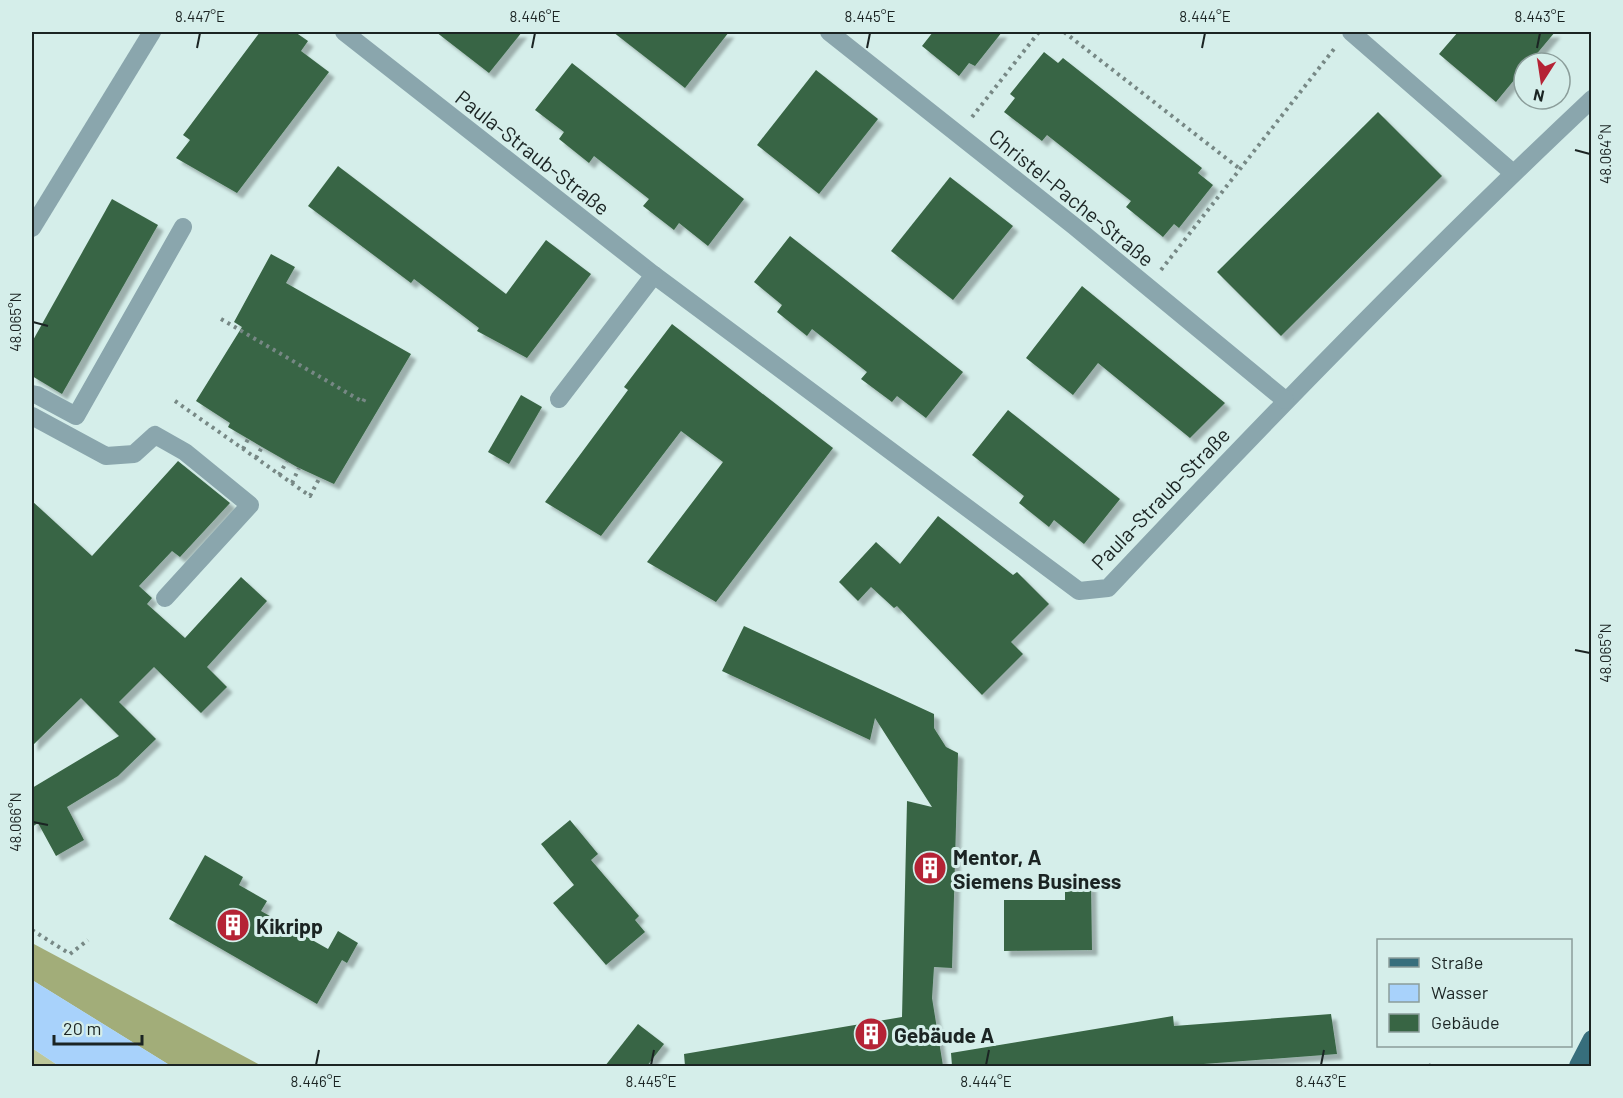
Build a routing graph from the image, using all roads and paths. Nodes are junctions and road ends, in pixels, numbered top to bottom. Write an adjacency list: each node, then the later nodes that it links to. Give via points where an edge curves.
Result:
1 (152, 32): 12 (street)
2 (344, 32): 13 (street, Paula-Straub-Straße)
3 (829, 32): 8 (street, Christel-Pache-Straße)
4 (1039, 32): 8 (path)
5 (1064, 32): 9 (path)
6 (1346, 36): 9 (path); 10 (street)
7 (1592, 99): 10 (street, Paula-Straub-Straße)
8 (958, 134): 14 (street, Christel-Pache-Straße)
9 (1240, 169): 14 (path)
10 (1513, 173): 19 (street, Paula-Straub-Straße)
11 (183, 227): 16 (street, via 76,416)
12 (32, 228)
13 (654, 276): 18 (street); 19 (street, Paula-Straub-Straße, via 1079,591 1108,588)
14 (1148, 286): 19 (street, Christel-Pache-Straße)
15 (221, 319): 17 (path, via 363,402)
16 (32, 394)
17 (365, 398)
18 (559, 399)
19 (1285, 400)
20 (175, 401): 24 (path)
21 (32, 416): 31 (street, via 106,456 134,454 155,435 185,452 250,505)
22 (248, 439): 24 (path)
23 (262, 447): 25 (path)
24 (243, 449): 25 (path)
25 (256, 458): 28 (path)
26 (287, 461): 28 (path)
27 (299, 468): 30 (path)
28 (279, 475): 30 (path)
29 (319, 479): 30 (path, via 310,496)
30 (292, 483)
31 (165, 598)
32 (32, 930): 33 (path, via 70,954)
33 (88, 940)
34 (1592, 1039): 35 (main road)
35 (1578, 1066)

